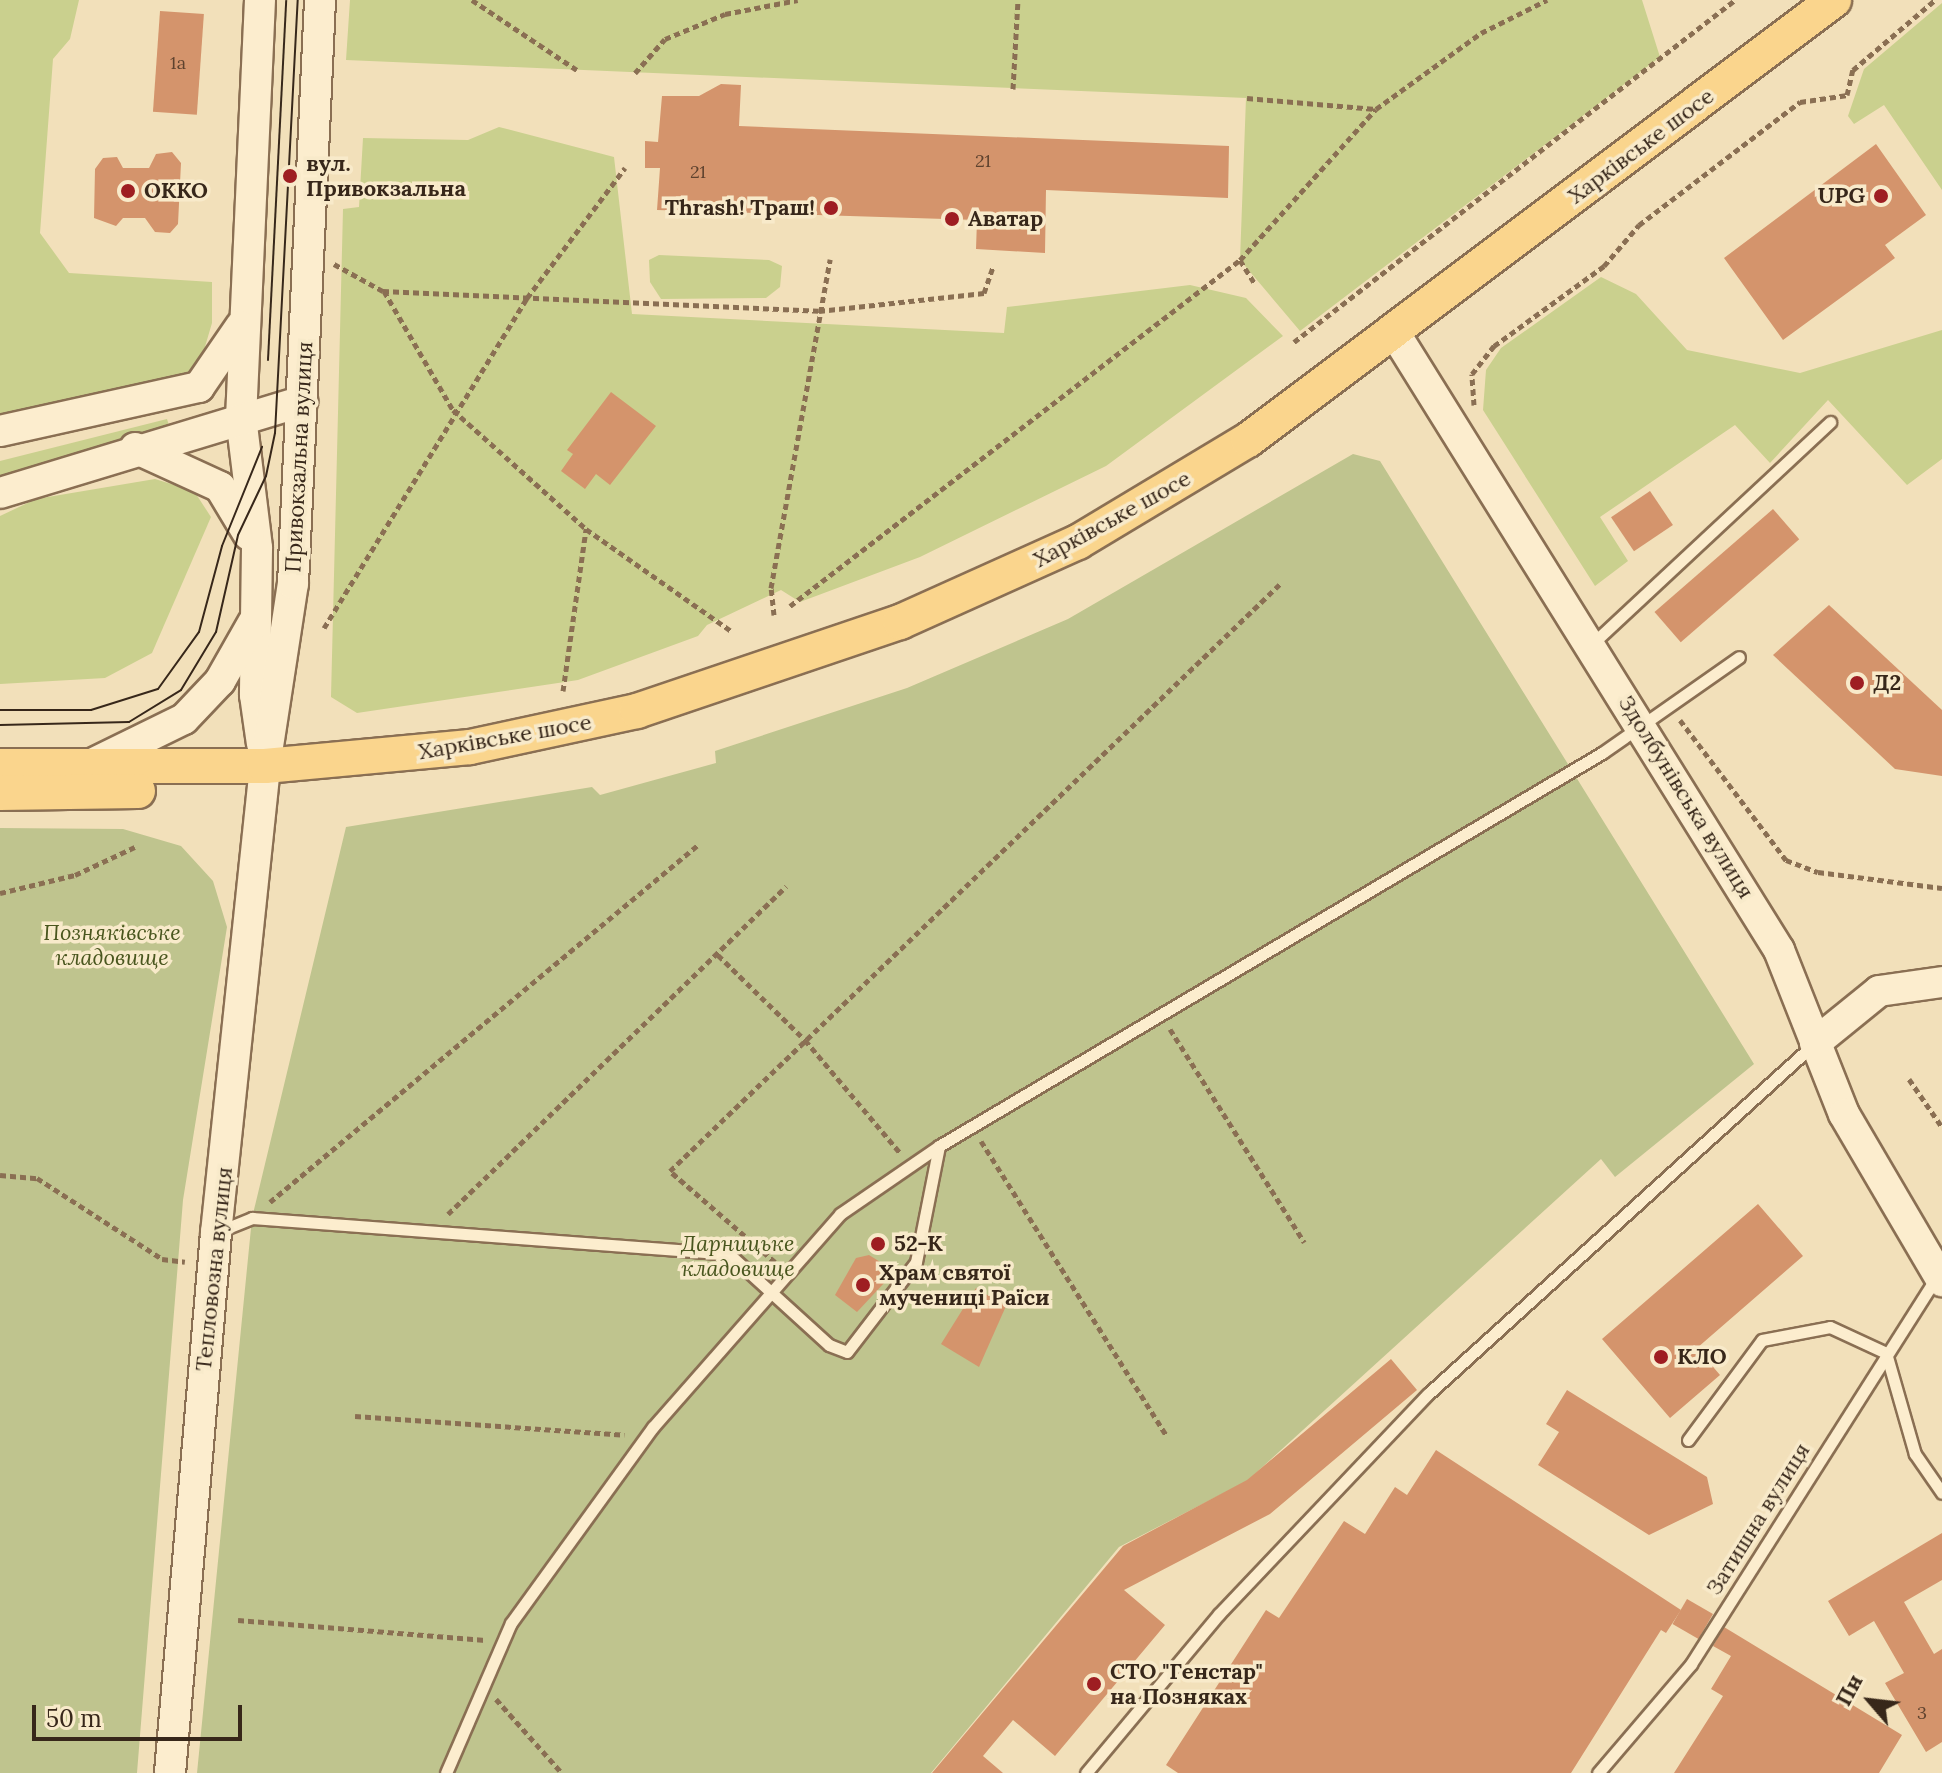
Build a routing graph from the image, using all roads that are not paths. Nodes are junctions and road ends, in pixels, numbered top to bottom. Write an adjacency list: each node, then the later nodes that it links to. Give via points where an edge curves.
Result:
1 (260, 0): 4 (main road, Привокзальна вулиця)
2 (320, 0): 6 (main road, Привокзальна вулиця)
3 (1834, 0): 5 (main road, Харківське шосе)
4 (246, 317): 7 (main road, Привокзальна вулиця); 9 (main road, via 199,387)
5 (1394, 332): 14 (main road, Здолбунівська вулиця); 18 (main road, Харківське шосе, via 1164,494 1078,542 900,622 724,685 554,731 470,747)
6 (302, 401): 7 (main road); 18 (main road, Привокзальна вулиця, via 293,584)
7 (241, 417): 10 (main road); 12 (main road, Привокзальна вулиця)
8 (1830, 422): 14 (lane)
9 (0, 431)
10 (135, 448): 11 (main road); 12 (main road, via 220,487)
11 (0, 493)
12 (257, 548): 13 (main road, Привокзальна вулиця)
13 (254, 621): 18 (main road, Привокзальна вулиця); 19 (main road, Привокзальна вулиця, via 220,681 184,719 145,744)
14 (1591, 645): 16 (main road, Здолбунівська вулиця)
15 (1739, 657): 16 (lane)
16 (1642, 725): 22 (main road, Здолбунівська вулиця, via 1779,950); 23 (lane)
17 (0, 766): 19 (main road, Харківське шосе)
18 (265, 766): 19 (main road, Харківське шосе); 20 (main road, Харківське шосе, via 219,790); 24 (main road, Тепловозна вулиця)
19 (83, 768)
20 (0, 793)
21 (1942, 982): 22 (main road, via 1879,991)
22 (1815, 1043): 25 (main road, Здолбунівська вулиця, via 1844,1114); 32 (lane, via 1428,1394 1219,1614)
23 (939, 1146): 26 (lane, via 840,1214); 26 (lane, via 916,1262 847,1352 829,1345)
24 (216, 1233): 26 (lane, via 266,1219 729,1254); 30 (main road, Тепловозна вулиця)
25 (1940, 1278): 27 (lane, Затишна вулиця)
26 (765, 1291): 31 (lane, via 645,1437 502,1641 480,1682)
27 (1886, 1353): 28 (lane, via 1830,1327 1780,1331 1737,1369); 29 (lane, via 1915,1454); 33 (lane, Затишна вулиця, via 1691,1664)
28 (1688, 1440)
29 (1942, 1493)
30 (170, 1773)
31 (446, 1773)
32 (1086, 1773)
33 (1598, 1773)

